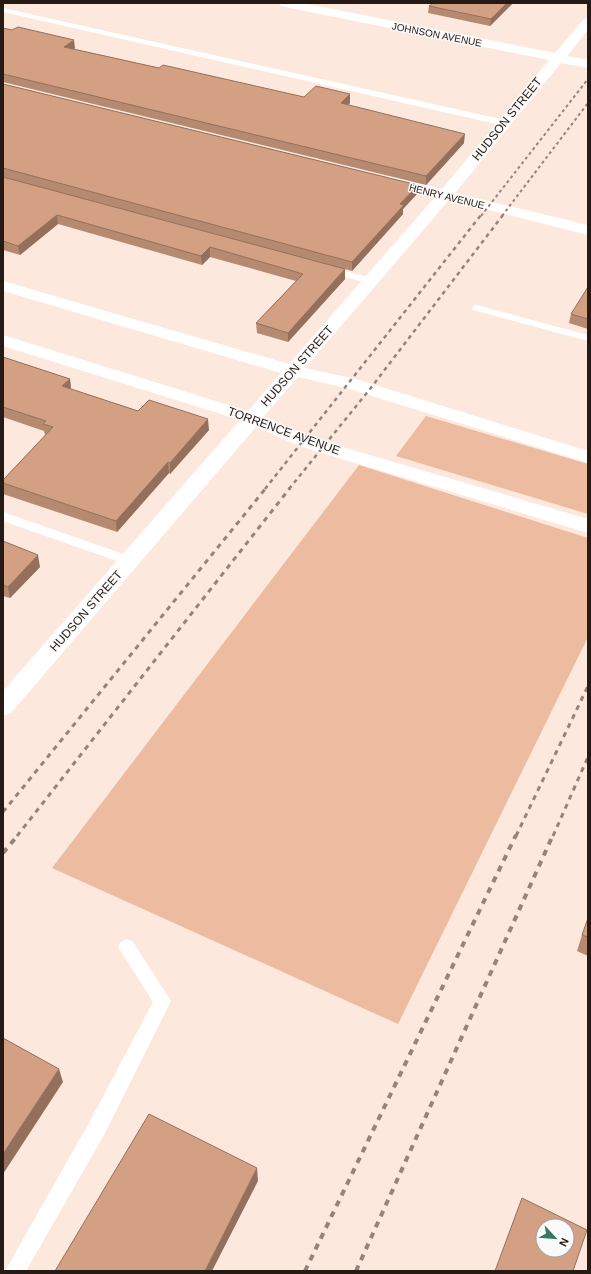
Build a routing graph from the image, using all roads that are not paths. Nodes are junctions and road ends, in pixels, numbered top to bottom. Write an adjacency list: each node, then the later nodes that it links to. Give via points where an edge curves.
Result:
1 (285, 3): 4 (street, JOHNSON AVENUE)
2 (3, 10): 6 (lane)
3 (588, 22): 4 (street, HUDSON STREET)
4 (558, 58): 5 (street, JOHNSON AVENUE); 6 (street, HUDSON STREET)
5 (588, 64)
6 (505, 123): 8 (street, HUDSON STREET)
7 (375, 178): 8 (street, HENRY AVENUE)
8 (445, 195): 9 (street, HENRY AVENUE); 11 (street, HUDSON STREET)
9 (588, 230)
10 (317, 266): 11 (lane)
11 (371, 281): 16 (street, HUDSON STREET)
12 (3, 286): 16 (street)
13 (477, 308): 14 (lane)
14 (588, 338)
15 (3, 340): 17 (street, TORRENCE AVENUE)
16 (293, 371): 17 (street, HUDSON STREET); 18 (street, via 350,383)
17 (252, 418): 20 (street, TORRENCE AVENUE, via 322,447); 21 (street, HUDSON STREET)
18 (588, 457)
19 (3, 516): 21 (lane)
20 (588, 526)
21 (130, 561): 22 (street, HUDSON STREET)
22 (3, 707)
23 (127, 947): 24 (lane, via 162,1002 97,1128)
24 (15, 1271)

